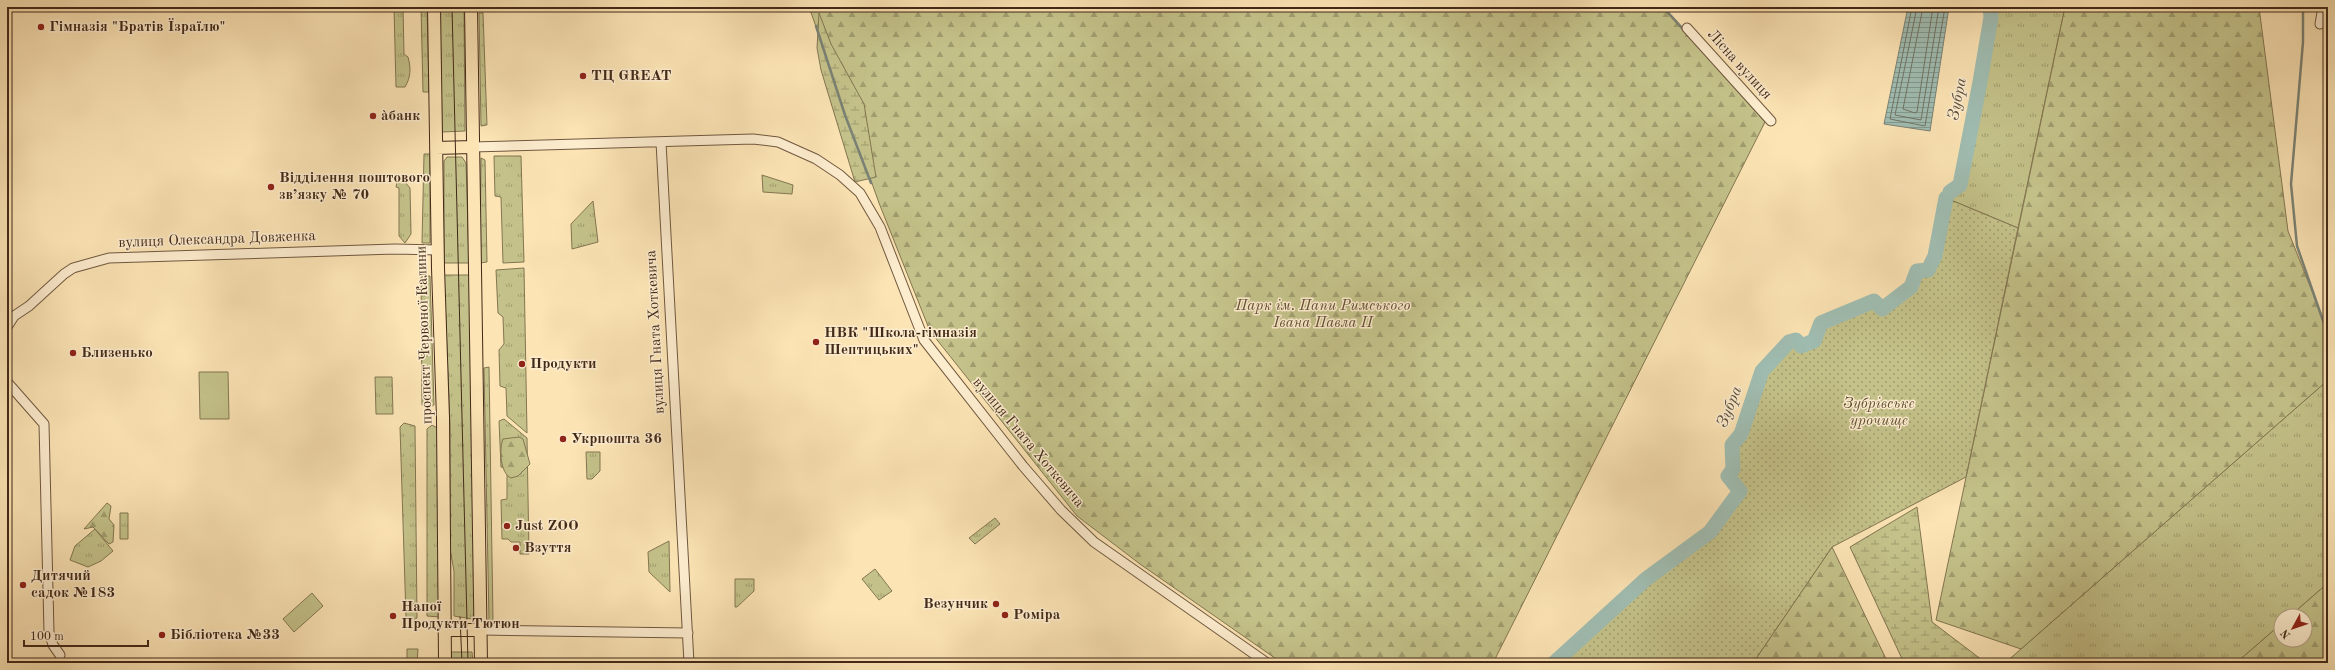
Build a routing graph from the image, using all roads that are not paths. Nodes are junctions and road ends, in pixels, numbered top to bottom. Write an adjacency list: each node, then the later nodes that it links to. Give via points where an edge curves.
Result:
1 (434, 7): 9 (main road, проспект Червоної Калини)
2 (471, 7): 8 (main road)
3 (2323, 7): 4 (street)
4 (2320, 24)
5 (1687, 28): 6 (street, Лісна вулиця)
6 (1771, 121)
7 (661, 142): 8 (street, вулиця Гната Хоткевича); 16 (street, вулиця Гната Хоткевича); 21 (street, вулиця Гната Хоткевича, via 753,139 778,142 816,159 840,175 860,194 880,227 924,340 1027,471 1061,510 1094,542)
8 (472, 147): 9 (main road, вулиця Гната Хоткевича); 15 (main road)
9 (436, 148): 10 (main road, проспект Червоної Калини)
10 (438, 250): 11 (street, вулиця Олександра Довженка, via 395,249 109,258 73,268); 14 (main road, проспект Червоної Калини)
11 (11, 315): 12 (street, вулиця Олександра Довженка)
12 (7, 327)
13 (7, 382): 17 (street, via 44,424 49,632 53,645)
14 (447, 630): 15 (main road); 18 (main road, проспект Червоної Калини)
15 (481, 630): 16 (street); 19 (main road)
16 (688, 633): 20 (street, вулиця Гната Хоткевича)
17 (60, 655)
18 (446, 663)
19 (481, 663)
20 (689, 663)
21 (1267, 663)

